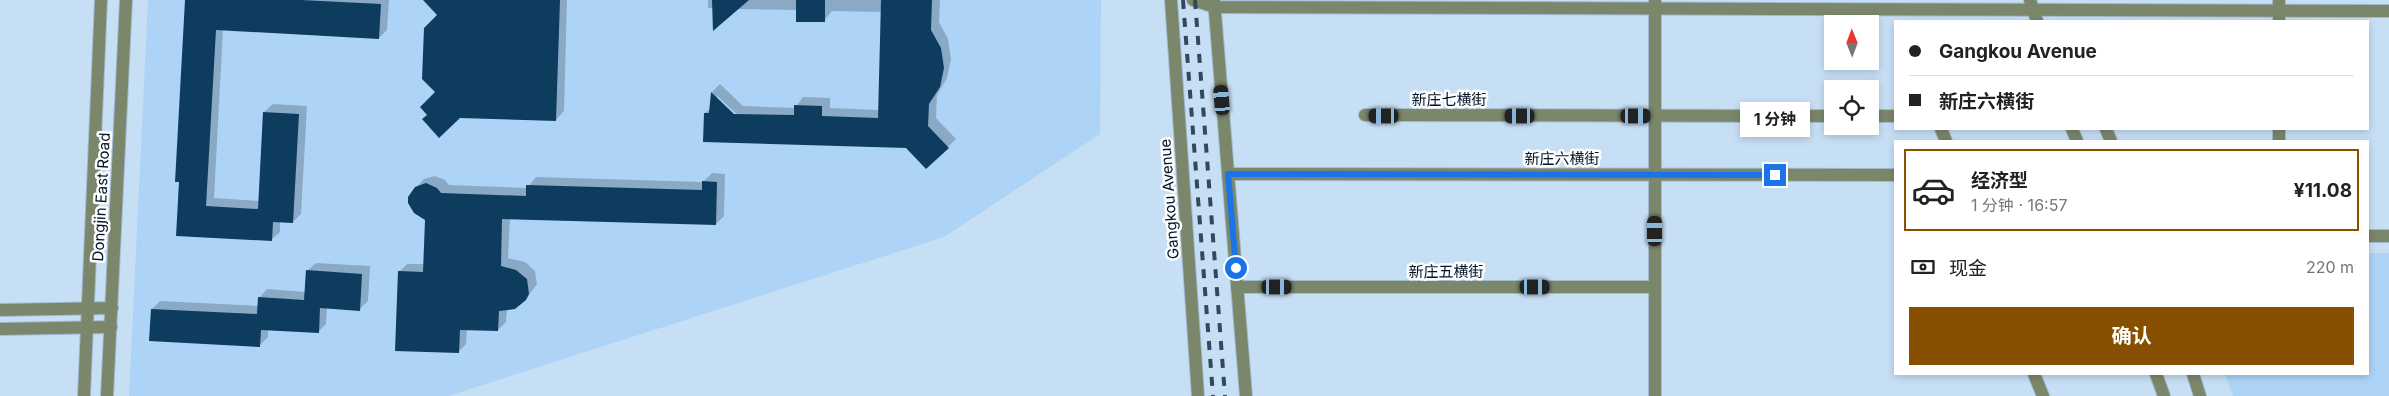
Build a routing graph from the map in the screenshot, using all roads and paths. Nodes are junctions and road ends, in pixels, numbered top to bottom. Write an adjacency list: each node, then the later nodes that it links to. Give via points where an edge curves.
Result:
1 (100, 0): 24 (street, Dongjin East Road)
2 (126, 0): 25 (street, Dongjin East Road)
3 (1171, 0): 35 (street, Gangkou Avenue)
4 (1193, 0): 5 (street)
5 (1214, 3): 6 (street); 17 (street)
6 (1655, 4): 8 (street); 13 (street)
7 (2063, 4): 8 (street); 9 (street); 11 (street)
8 (2033, 10)
9 (2279, 10): 10 (street)
10 (2389, 10)
11 (2069, 20)
12 (1365, 116): 13 (street, 新庄七横街)
13 (1655, 116): 14 (street, 新庄七横街); 18 (street)
14 (1824, 116)
15 (1879, 116): 16 (street)
16 (1894, 116)
17 (1228, 174): 18 (street, 新庄六横街); 22 (street)
18 (1655, 175): 19 (street, 新庄六横街); 23 (street)
19 (1894, 175)
20 (2369, 236): 21 (street)
21 (2389, 236)
22 (1237, 286): 23 (street, 新庄五横街); 36 (street)
23 (1655, 287): 37 (street)
24 (88, 308): 25 (street); 26 (street); 27 (street, Dongjin East Road)
25 (112, 308): 28 (street, Dongjin East Road)
26 (0, 310)
27 (88, 328): 28 (street); 29 (street); 33 (street, Dongjin East Road)
28 (111, 328): 34 (street, Dongjin East Road)
29 (0, 329)
30 (2034, 375): 38 (street)
31 (2156, 375): 39 (street)
32 (2192, 375): 40 (street)
33 (84, 396)
34 (107, 396)
35 (1198, 396)
36 (1246, 396)
37 (1654, 396)
38 (2043, 396)
39 (2164, 396)
40 (2200, 396)

